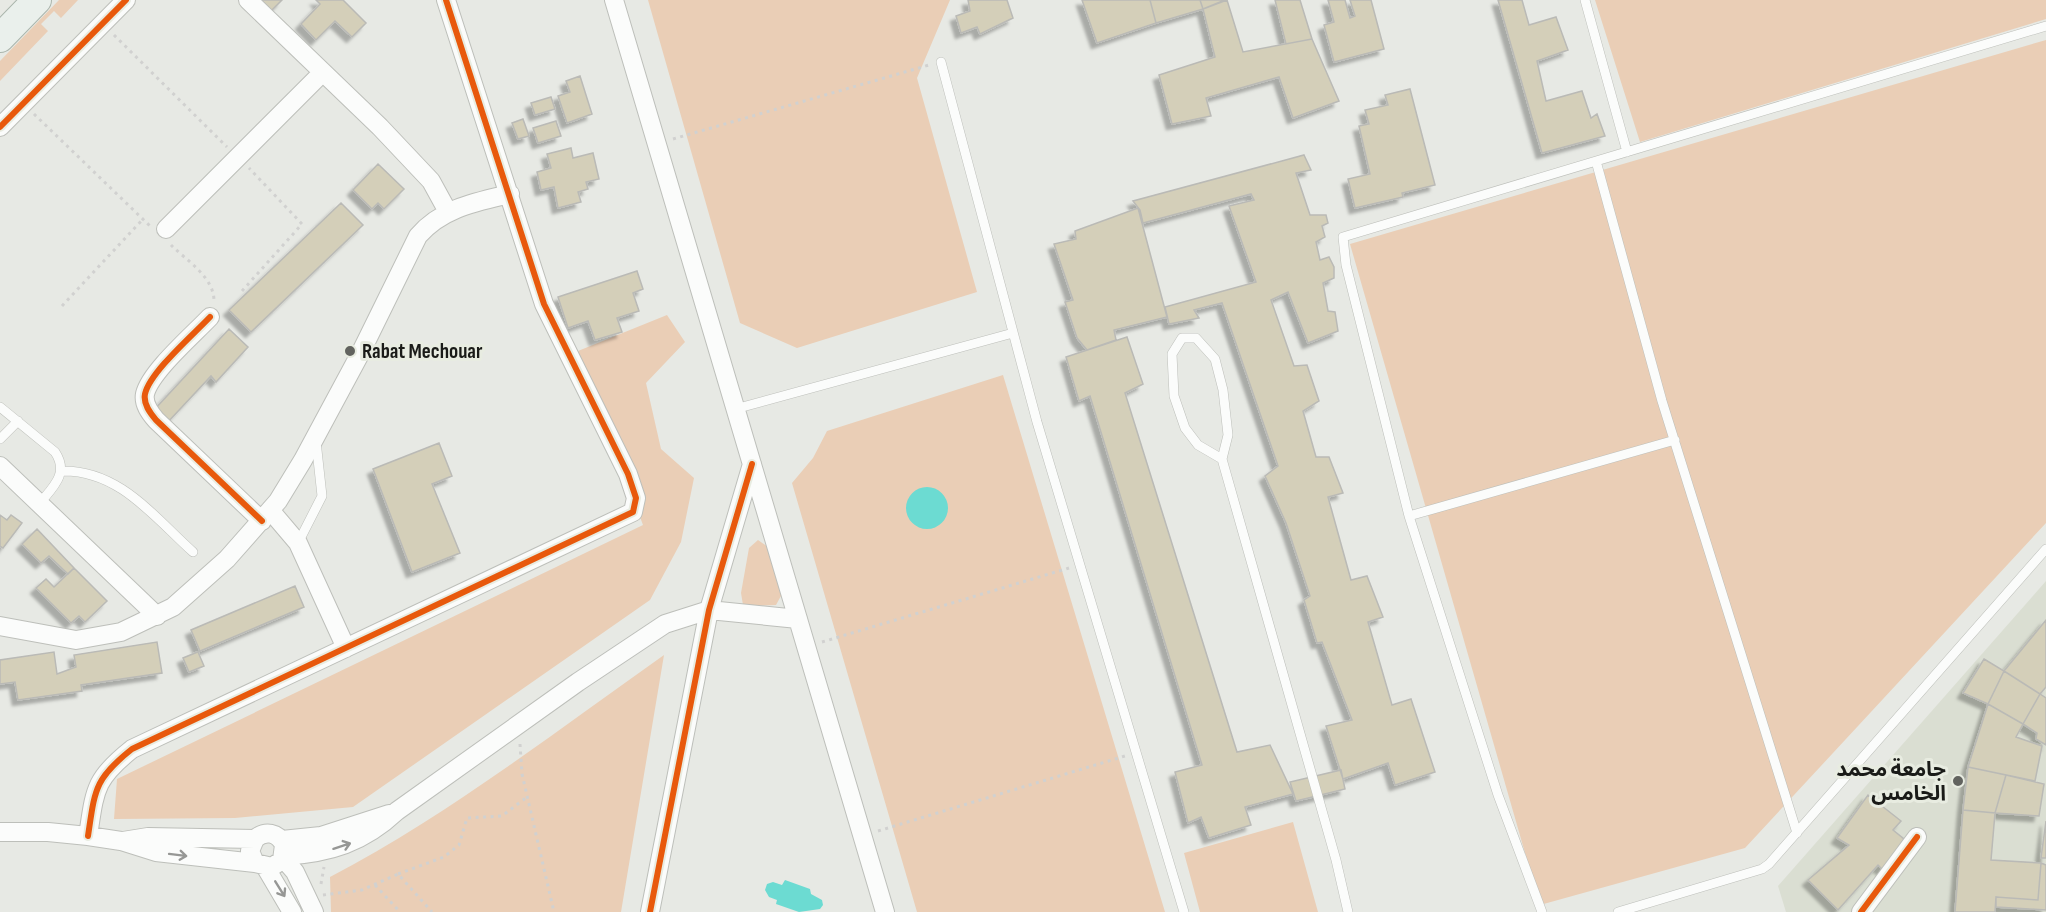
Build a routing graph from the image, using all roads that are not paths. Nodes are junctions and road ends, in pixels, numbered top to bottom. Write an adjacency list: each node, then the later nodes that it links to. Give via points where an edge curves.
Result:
1 (14, 0): 8 (main road)
2 (37, 0): 10 (main road)
3 (126, 0): 13 (street)
4 (248, 0): 12 (street)
5 (446, 0): 16 (street)
6 (614, 0): 22 (street)
7 (1585, 0): 14 (lane)
8 (0, 14)
9 (2046, 26): 14 (lane)
10 (0, 38)
11 (941, 62): 20 (lane)
12 (323, 72): 17 (street, via 431,181); 18 (street)
13 (0, 127)
14 (1627, 152): 15 (lane)
15 (1596, 161): 26 (lane); 33 (lane, via 1343,237 1346,265)
16 (510, 194): 17 (street); 41 (street, via 544,304 628,474 634,490 633,512)
17 (448, 212): 24 (street, via 427,225 414,242)
18 (162, 233)
19 (210, 317): 32 (street, via 156,375 145,402 156,420)
20 (1012, 333): 22 (lane); 54 (lane)
21 (0, 406): 23 (lane)
22 (735, 409): 28 (street)
23 (18, 421): 25 (lane); 30 (lane, via 55,452)
24 (315, 438): 32 (street); 34 (lane, via 322,496)
25 (0, 439)
26 (1675, 440): 33 (lane); 43 (lane)
27 (1222, 459): 27 (lane, via 1198,445 1185,428 1174,396 1172,354 1182,338 1196,338 1215,359 1228,435); 55 (lane)
28 (752, 464): 37 (street); 39 (street)
29 (0, 466): 31 (street)
30 (62, 471): 31 (lane); 36 (lane, via 97,474 118,484)
31 (40, 503): 38 (street)
32 (266, 516): 34 (street); 38 (street, via 227,560)
33 (1409, 516): 56 (lane, via 1494,784)
34 (298, 543): 41 (street)
35 (2046, 549): 43 (lane)
36 (193, 552)
37 (709, 610): 39 (street); 48 (street, via 665,624 397,811); 52 (street)
38 (157, 616): 40 (street, via 121,633 76,640)
39 (798, 619): 53 (street)
40 (0, 627)
41 (346, 648): 44 (street, via 132,749 107,769 97,785)
42 (0, 832): 44 (street)
43 (1797, 833): 57 (lane, via 1762,869)
44 (88, 836): 47 (street)
45 (1917, 837): 58 (street)
46 (255, 838): 47 (street, via 148,837); 48 (street, via 272,833); 49 (street, via 250,851)
47 (121, 841): 49 (street, one-way to 49, via 156,852)
48 (283, 851): 49 (street, via 278,865); 50 (street)
49 (261, 865): 51 (street, one-way to 51)
50 (311, 904)
51 (292, 912)
52 (650, 912)
53 (885, 912)
54 (1184, 912)
55 (1348, 912)
56 (1542, 912)
57 (1618, 912)
58 (1861, 912)

